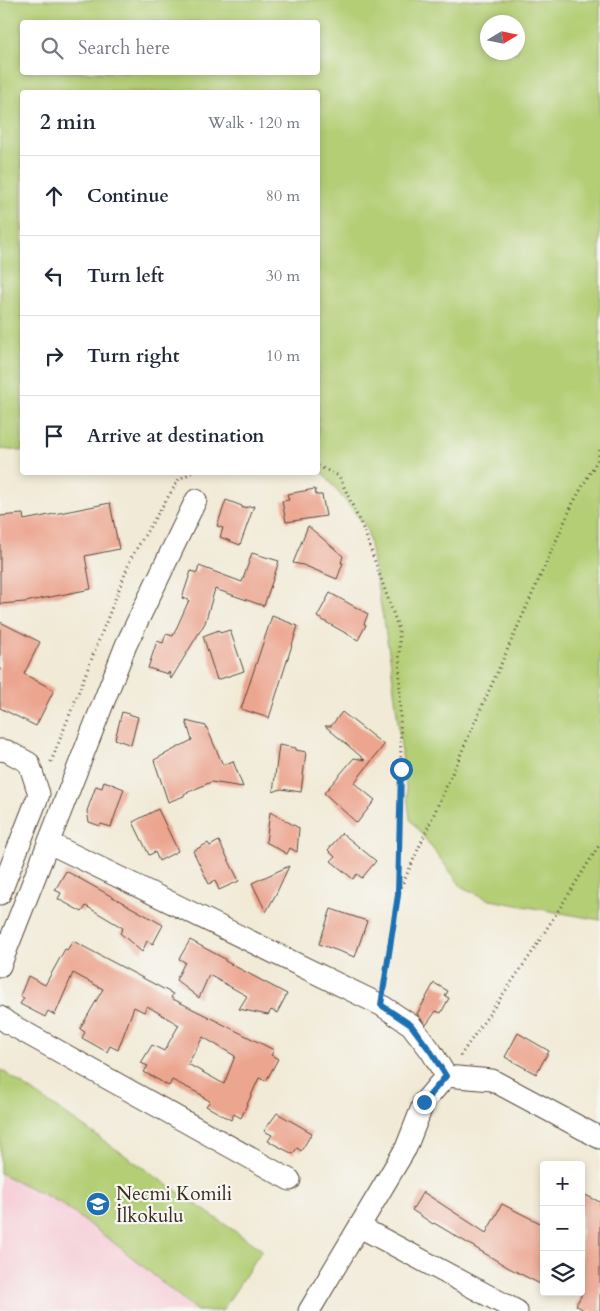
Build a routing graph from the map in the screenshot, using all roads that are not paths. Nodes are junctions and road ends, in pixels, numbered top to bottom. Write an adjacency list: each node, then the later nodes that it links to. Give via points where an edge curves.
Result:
1 (196, 500): 3 (street, via 126,645)
2 (0, 750): 4 (street, via 29,763 39,794)
3 (49, 842): 5 (street); 7 (street, via 381,1005 411,1025)
4 (0, 894)
5 (0, 966)
6 (0, 1017): 9 (street)
7 (446, 1076): 8 (street, via 492,1080); 10 (street, via 424,1102 406,1148)
8 (600, 1138)
9 (290, 1180)
10 (360, 1227): 11 (street); 12 (street)
11 (309, 1311)
12 (517, 1311)

